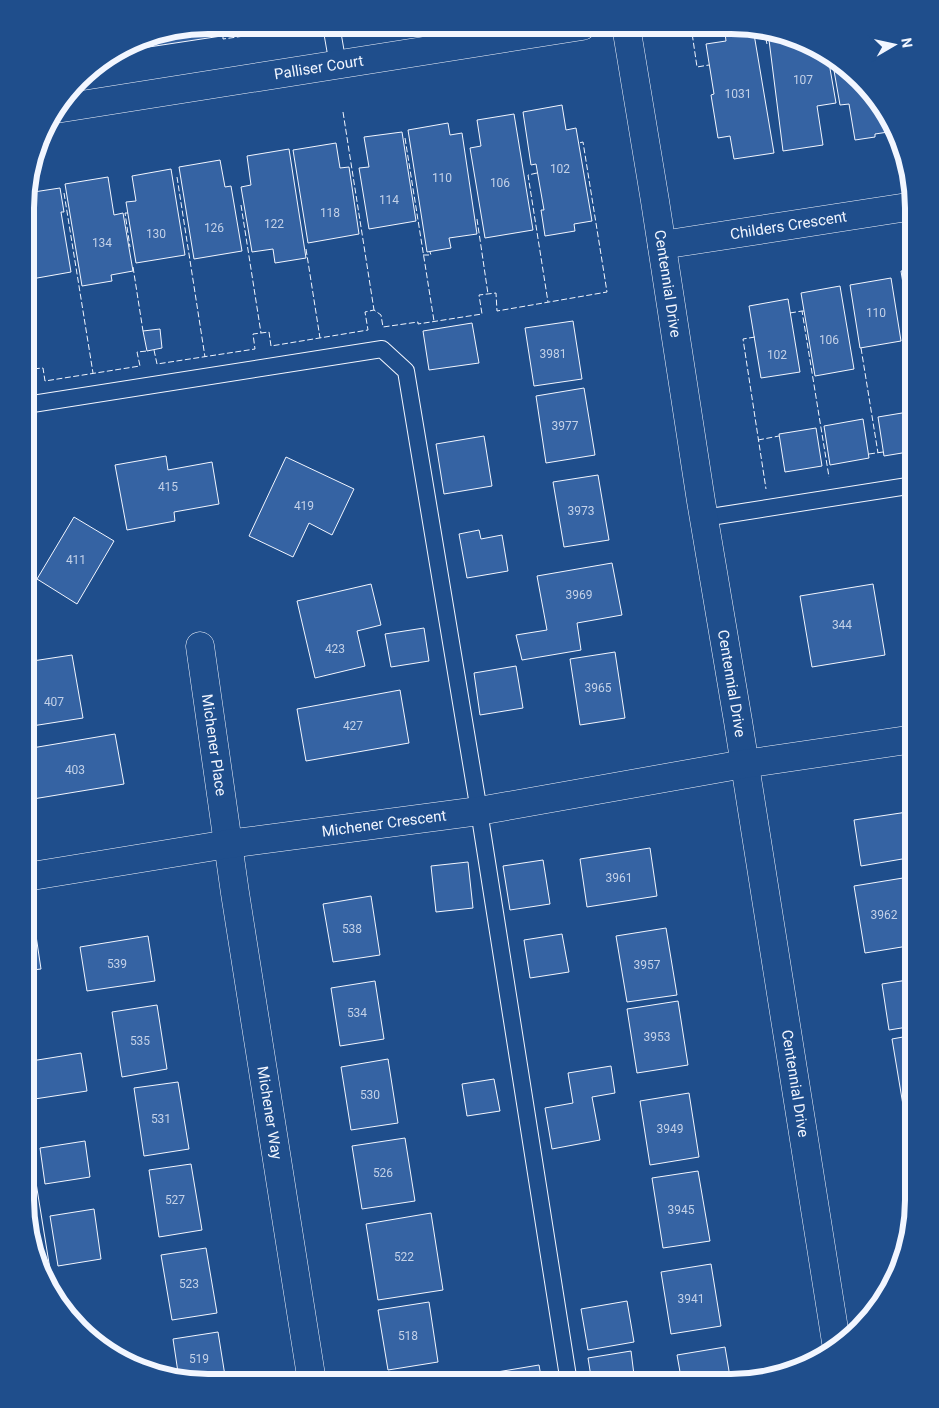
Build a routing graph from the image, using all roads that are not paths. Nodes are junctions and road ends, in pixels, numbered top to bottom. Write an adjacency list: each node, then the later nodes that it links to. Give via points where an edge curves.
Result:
1 (333, 34): 4 (lane)
2 (532, 34): 4 (street, Palliser Court)
3 (627, 34): 7 (street, Centennial Drive)
4 (338, 65): 5 (street, Palliser Court)
5 (68, 105)
6 (905, 207): 7 (street, Childers Crescent)
7 (662, 245): 10 (street, Centennial Drive)
8 (34, 404): 14 (lane, via 382,349 406,371)
9 (905, 486): 10 (lane)
10 (704, 518): 13 (street, Centennial Drive)
11 (200, 646): 15 (street, Michener Place)
12 (905, 740): 13 (street, Michener Crescent)
13 (744, 764): 14 (street, Michener Crescent); 17 (street, Centennial Drive)
14 (479, 811): 15 (street, Michener Crescent); 19 (lane)
15 (228, 844): 16 (street, Michener Crescent); 18 (street, Michener Way)
16 (34, 876)
17 (836, 1339)
18 (311, 1374)
19 (568, 1374)

